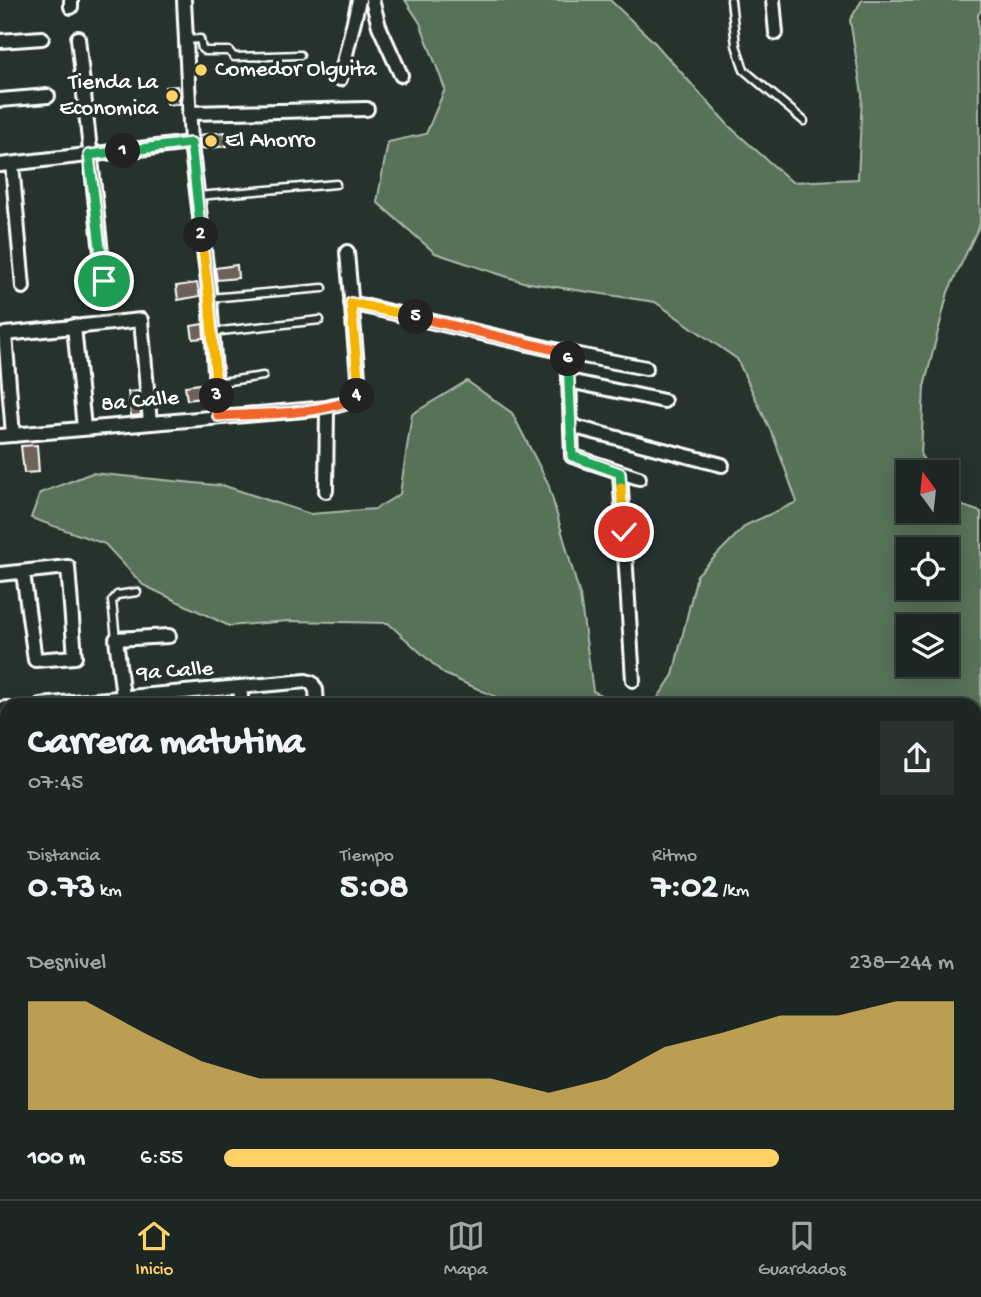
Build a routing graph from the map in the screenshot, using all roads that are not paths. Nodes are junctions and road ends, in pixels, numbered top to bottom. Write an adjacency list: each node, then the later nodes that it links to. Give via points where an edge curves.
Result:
1 (184, 0): 9 (street)
2 (359, 0): 13 (street)
3 (372, 0): 12 (street)
4 (731, 0): 18 (lane, via 744,70)
5 (774, 0): 6 (street)
6 (776, 33)
7 (42, 38): 10 (street)
8 (78, 38): 20 (street)
9 (187, 40): 11 (lane, via 200,39 202,49 229,51 234,57); 17 (street)
10 (0, 41)
11 (300, 55)
12 (401, 75)
13 (340, 79)
14 (48, 96): 15 (street)
15 (0, 100)
16 (367, 109): 17 (street)
17 (189, 113): 19 (street)
18 (804, 121)
19 (191, 143): 20 (street); 23 (street)
20 (89, 155): 21 (street); 25 (street)
21 (6, 165): 26 (street)
22 (335, 184): 23 (lane)
23 (196, 196): 28 (street)
24 (347, 252): 29 (street)
25 (104, 281)
26 (23, 287)
27 (323, 288): 28 (lane)
28 (209, 298): 32 (street)
29 (351, 303): 33 (street); 39 (street, 8a Calle, via 359,388 348,402)
30 (320, 320): 32 (lane)
31 (74, 326): 41 (street, via 141,320); 43 (street); 44 (street, via 5,334)
32 (212, 332): 37 (street)
33 (568, 353): 34 (street); 36 (street)
34 (646, 368)
35 (263, 376): 37 (lane)
36 (569, 381): 38 (street); 42 (street)
37 (215, 383): 40 (street)
38 (664, 401)
39 (327, 408): 40 (street, 8a Calle); 48 (street)
40 (218, 416): 41 (street, 8a Calle)
41 (150, 423): 43 (street, 8a Calle)
42 (571, 426): 45 (street); 46 (street, via 572,456)
43 (84, 428): 44 (street, 8a Calle)
44 (7, 436)
45 (722, 465)
46 (620, 473): 47 (street); 54 (street)
47 (639, 478)
48 (326, 491)
49 (23, 573): 49 (street, via 68,567 75,657 35,660); 50 (street)
50 (0, 574)
51 (137, 592): 53 (lane, via 117,595 112,601)
52 (169, 636): 53 (street)
53 (116, 639): 56 (street)
54 (634, 680)
55 (240, 688): 59 (street, 9a Calle); 60 (street); 61 (street, 9a Calle, via 306,681 312,683)
56 (123, 697): 57 (street, 9a Calle); 58 (street, 9a Calle)
57 (117, 698)
58 (136, 698)
59 (174, 698)
60 (241, 698)
61 (317, 698)

